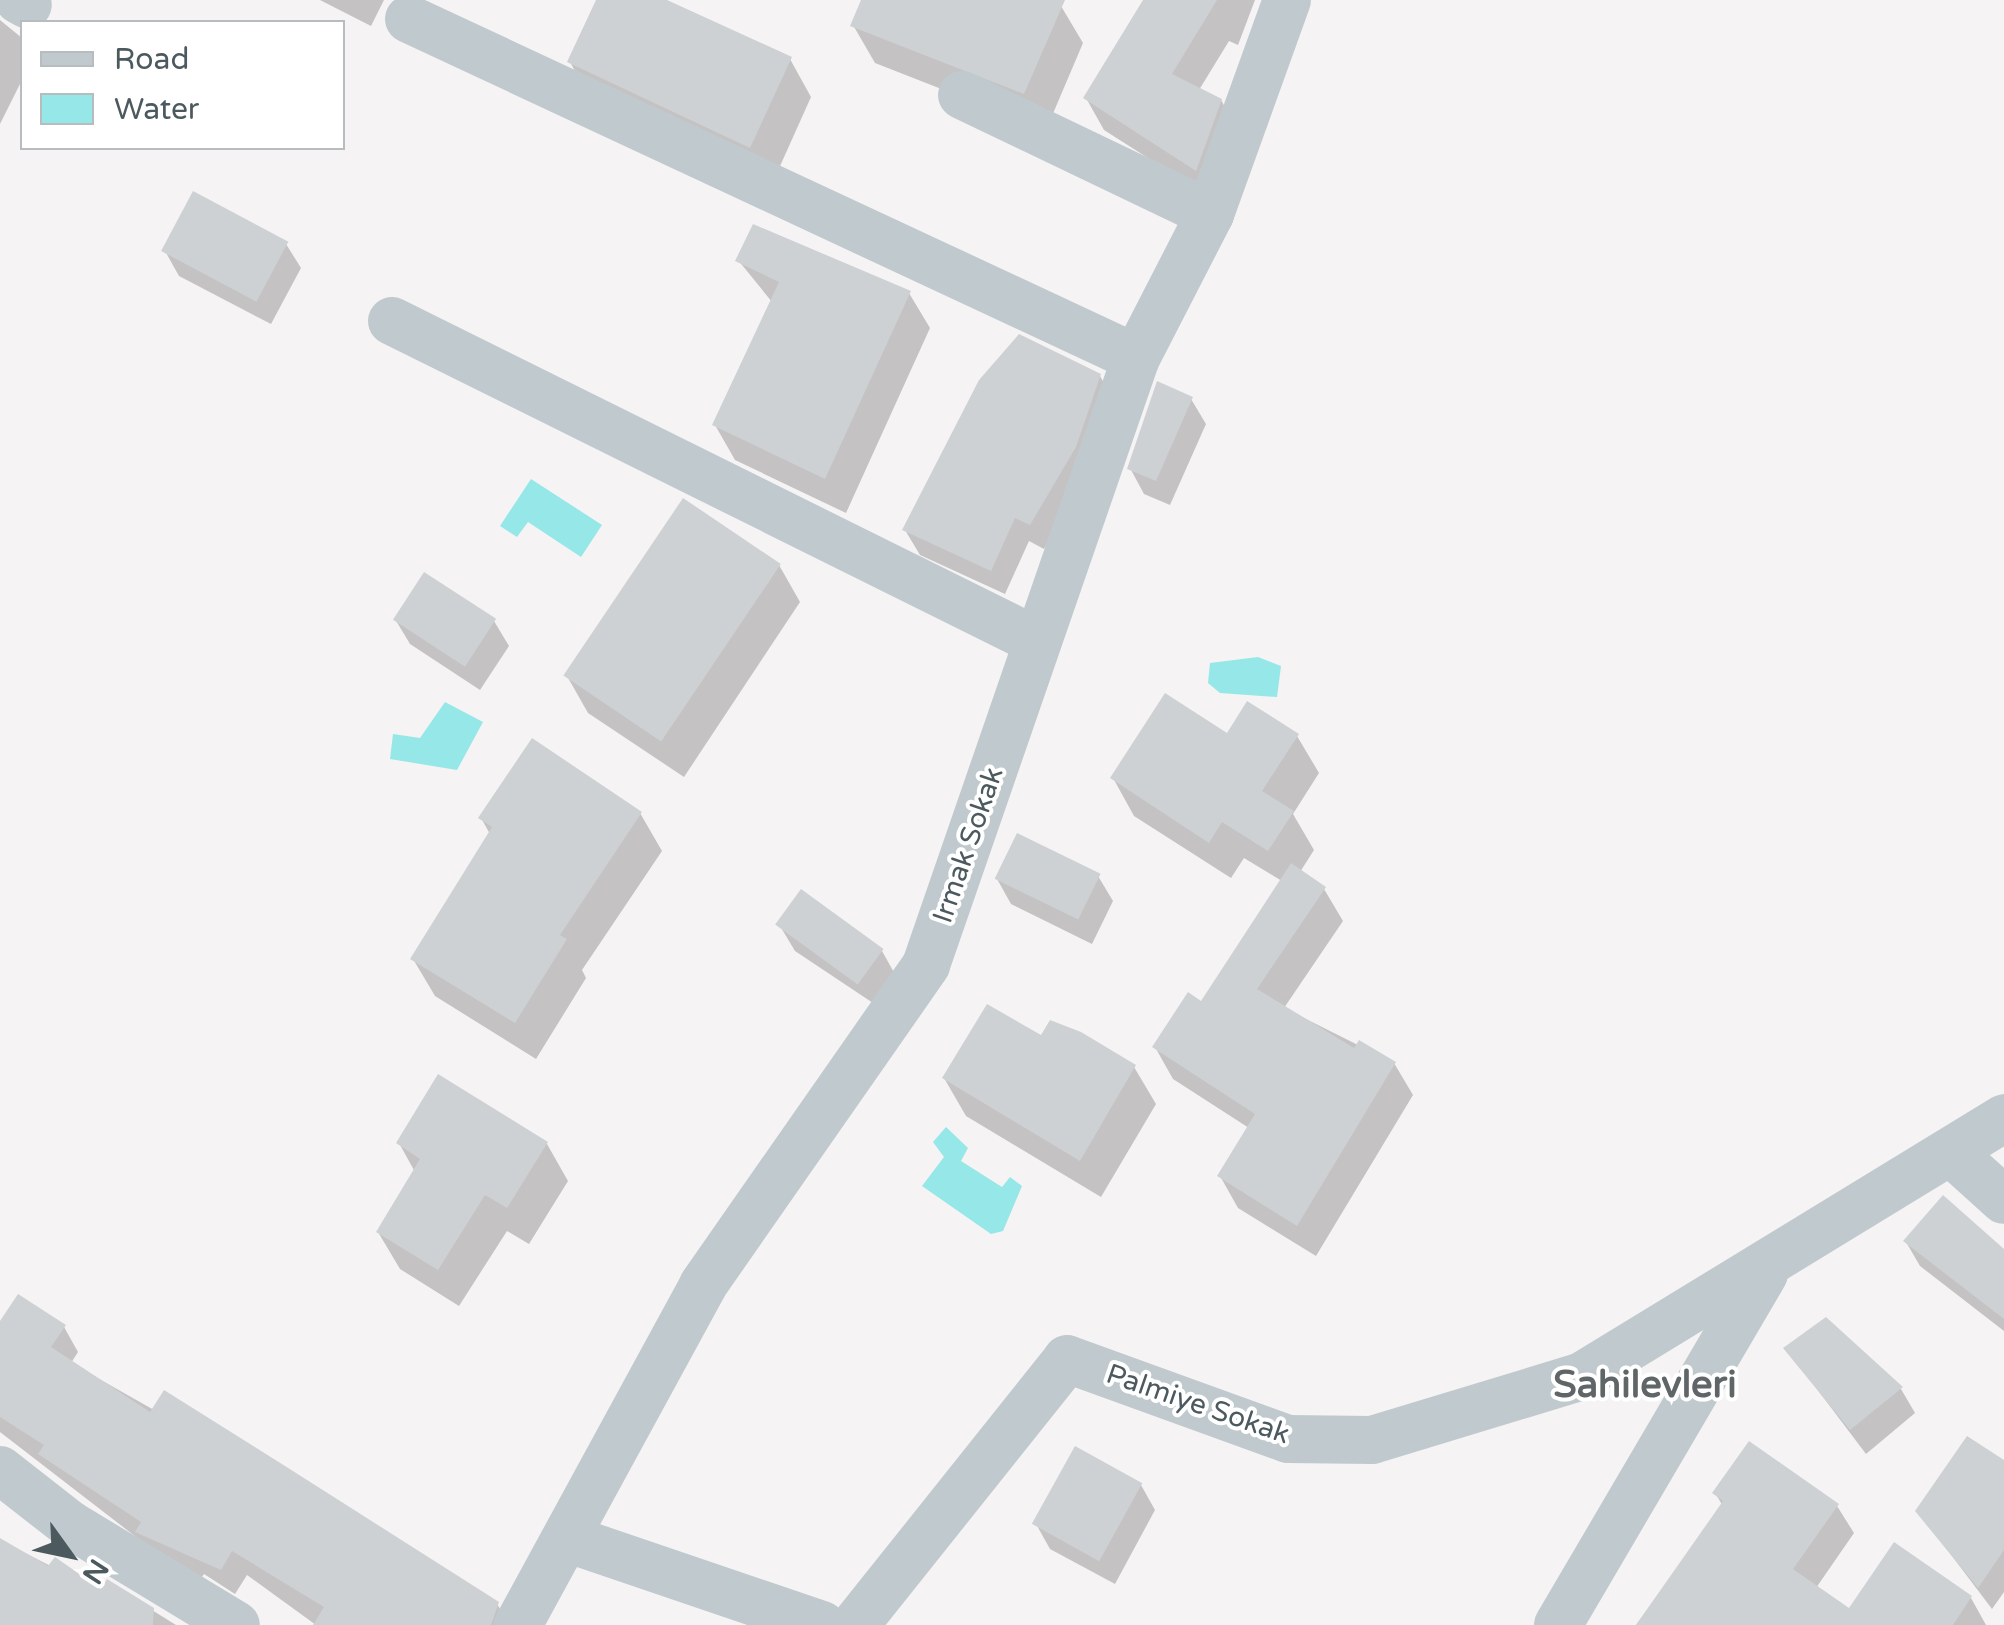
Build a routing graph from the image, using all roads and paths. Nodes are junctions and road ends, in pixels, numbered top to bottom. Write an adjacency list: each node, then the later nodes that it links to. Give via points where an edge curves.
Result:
1 (1287, 0): 4 (street, Irmak Sokak)
2 (409, 19): 6 (street)
3 (962, 95): 4 (street)
4 (1210, 214): 6 (street, Irmak Sokak)
5 (392, 321): 7 (street)
6 (1136, 358): 7 (street, Irmak Sokak)
7 (1035, 640): 13 (street, Irmak Sokak, via 926,965 702,1285)
8 (2004, 1118): 9 (street, Palmiye Sokak)
9 (1954, 1155): 10 (street); 11 (street, Palmiye Sokak)
10 (2004, 1200)
11 (1768, 1267): 17 (street, Palmiye Sokak, via 1582,1376 1372,1440 1288,1440 1067,1359); 18 (street)
12 (0, 1470): 14 (street, via 70,1524)
13 (572, 1540): 15 (street, Irmak Sokak); 16 (street)
14 (236, 1625)
15 (518, 1625)
16 (822, 1625)
17 (856, 1625)
18 (1558, 1625)

